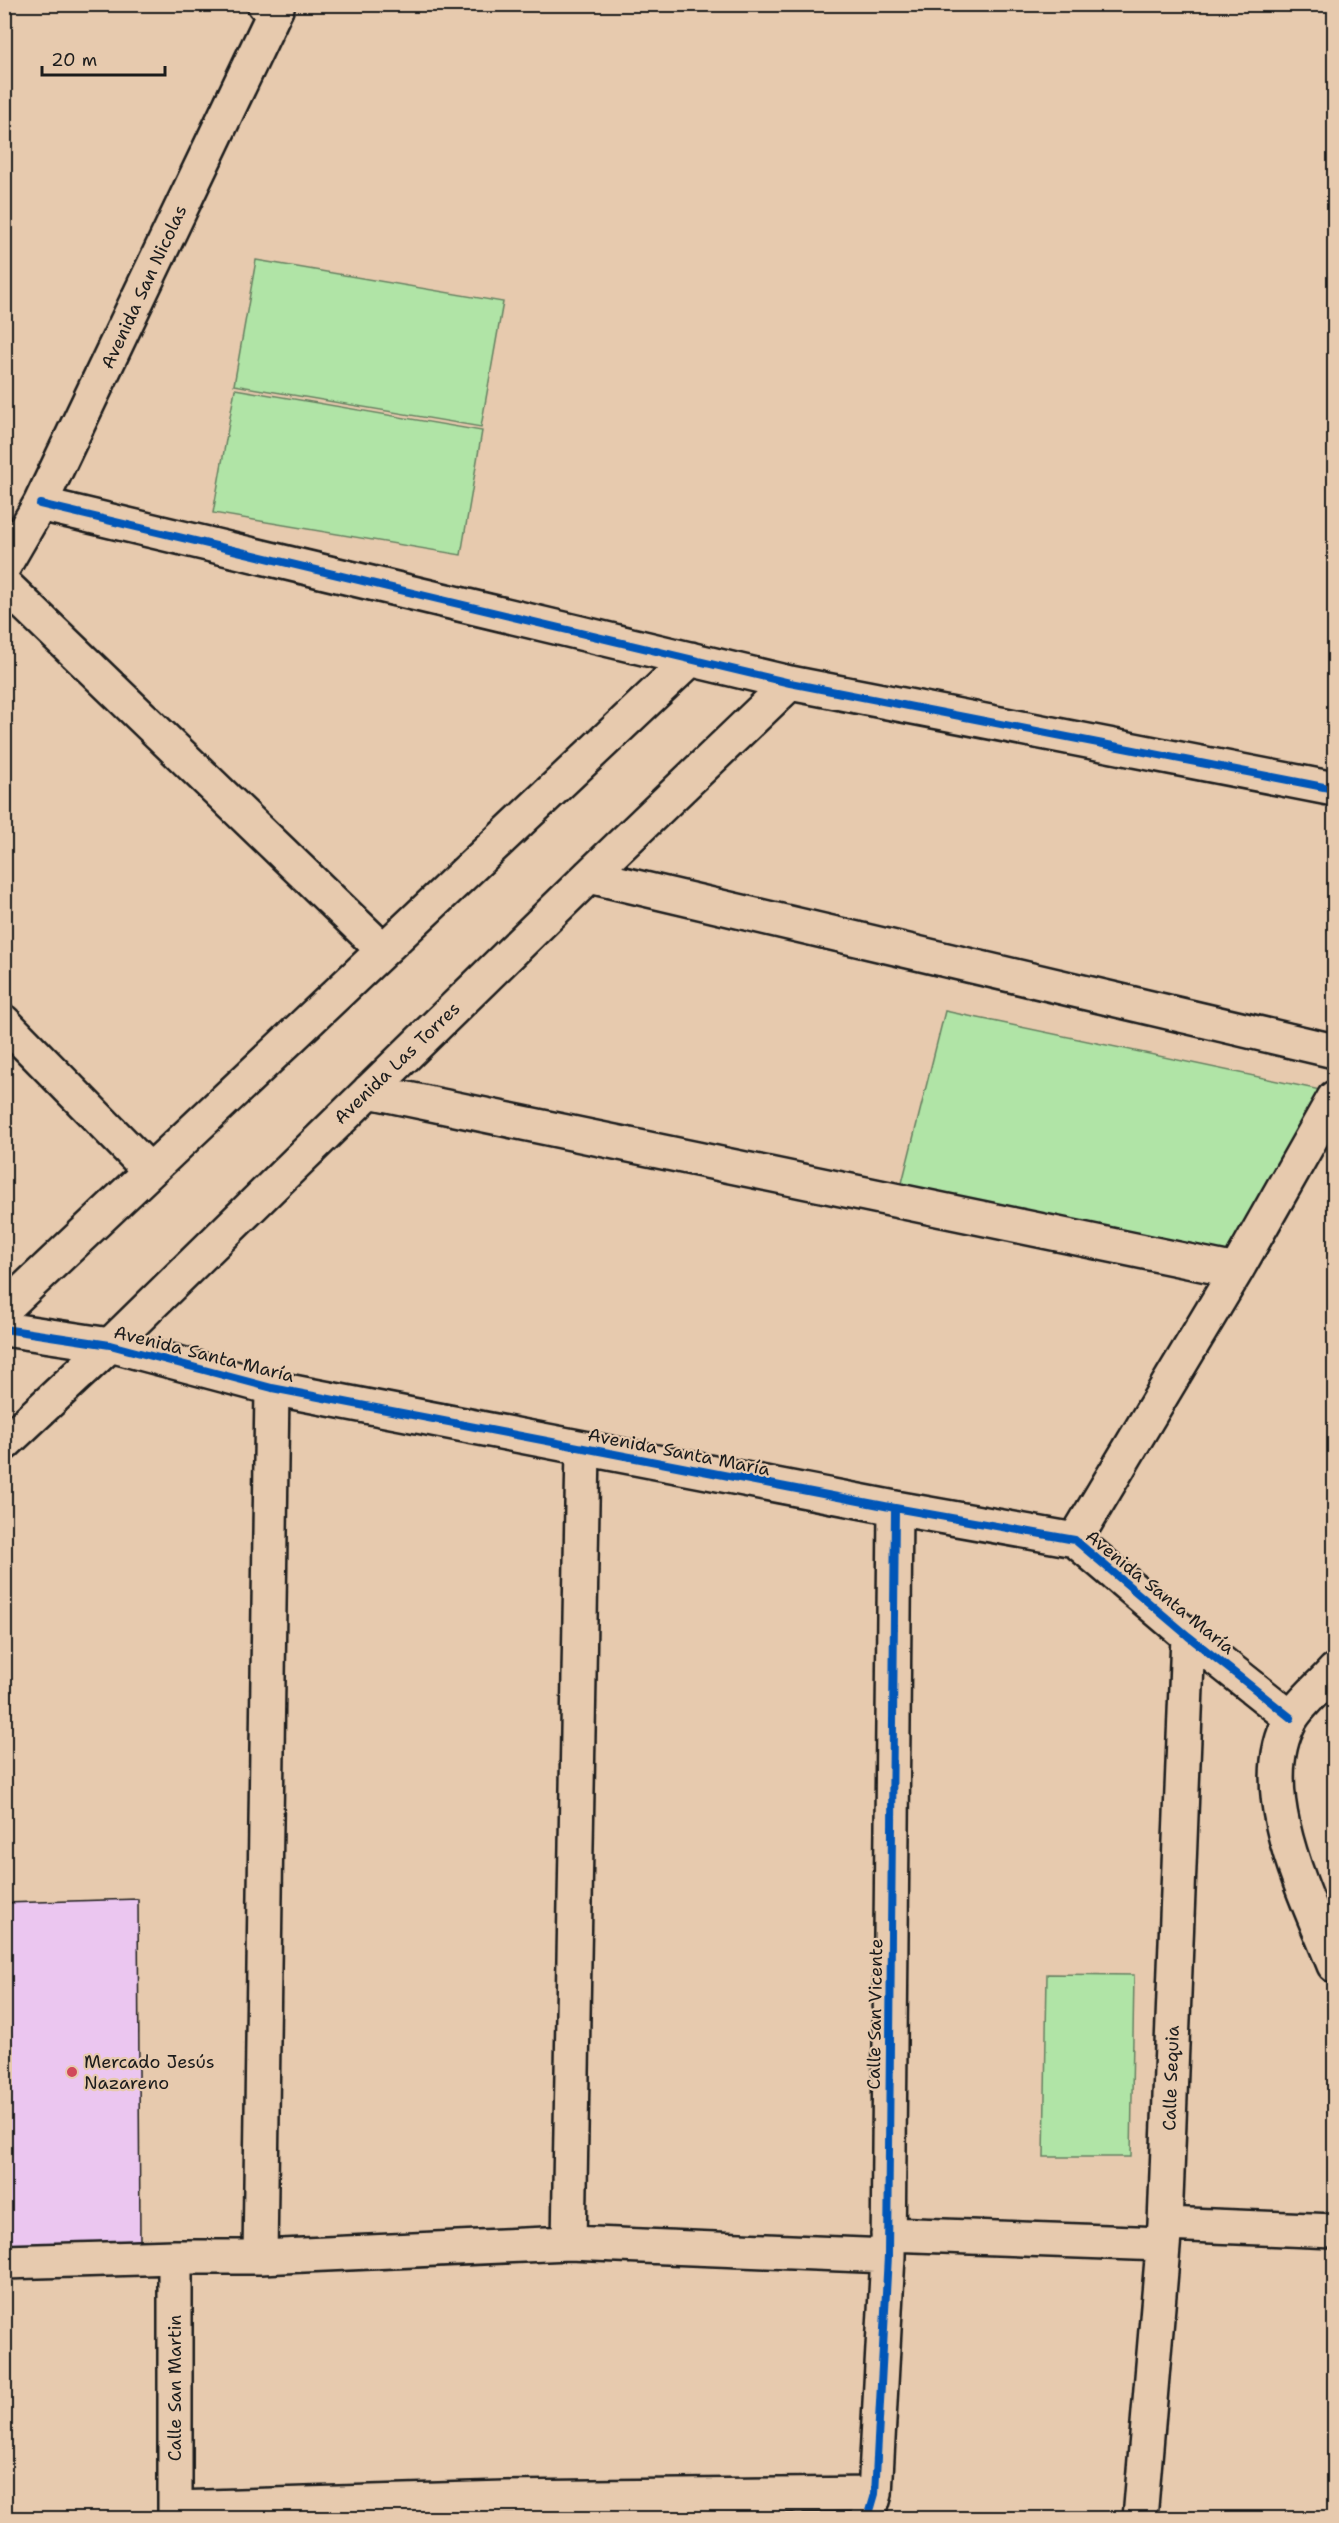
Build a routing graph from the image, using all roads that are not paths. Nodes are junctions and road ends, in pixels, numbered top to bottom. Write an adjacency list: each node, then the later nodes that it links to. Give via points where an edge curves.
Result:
1 (273, 6): 2 (street, Avenida San Nicolas)
2 (40, 504): 3 (street, Avenida San Nicolas); 5 (street)
3 (4, 566)
4 (4, 585): 9 (street)
5 (691, 659): 6 (street); 9 (street)
6 (790, 682): 7 (street); 8 (street, Avenida Las Torres)
7 (1335, 789)
8 (589, 876): 11 (street); 12 (street, Avenida Las Torres)
9 (383, 950): 14 (street)
10 (4, 1022): 14 (street)
11 (1335, 1051)
12 (369, 1091): 15 (street); 18 (street, Avenida Las Torres)
13 (1335, 1098): 15 (street)
14 (150, 1171): 16 (street)
15 (1236, 1270): 23 (street)
16 (4, 1309)
17 (4, 1329): 18 (street, Avenida Santa María)
18 (110, 1345): 19 (street, Avenida Santa María); 20 (street, Avenida Las Torres)
19 (272, 1388): 21 (street, Avenida Santa María); 33 (street)
20 (4, 1444)
21 (583, 1448): 22 (street, Avenida Santa María); 30 (street)
22 (895, 1508): 23 (street, Avenida Santa María); 31 (street, Calle San Vicente)
23 (1075, 1540): 24 (street, Avenida Santa María)
24 (1188, 1636): 26 (street, Avenida Santa María); 29 (street, Calle Sequia)
25 (1335, 1671): 26 (street)
26 (1292, 1718): 27 (street, via 1279,1749 1277,1800 1290,1852)
27 (1335, 1965)
28 (1335, 2231): 29 (street)
29 (1164, 2234): 31 (street); 38 (street, Calle Sequia)
30 (569, 2243): 31 (street); 33 (street)
31 (888, 2245): 35 (street, Calle San Vicente)
32 (175, 2257): 33 (street); 34 (street); 37 (street, Calle San Martin)
33 (260, 2258)
34 (4, 2262)
35 (872, 2506): 36 (street)
36 (505, 2508): 37 (street)
37 (175, 2513)
38 (1140, 2518)

